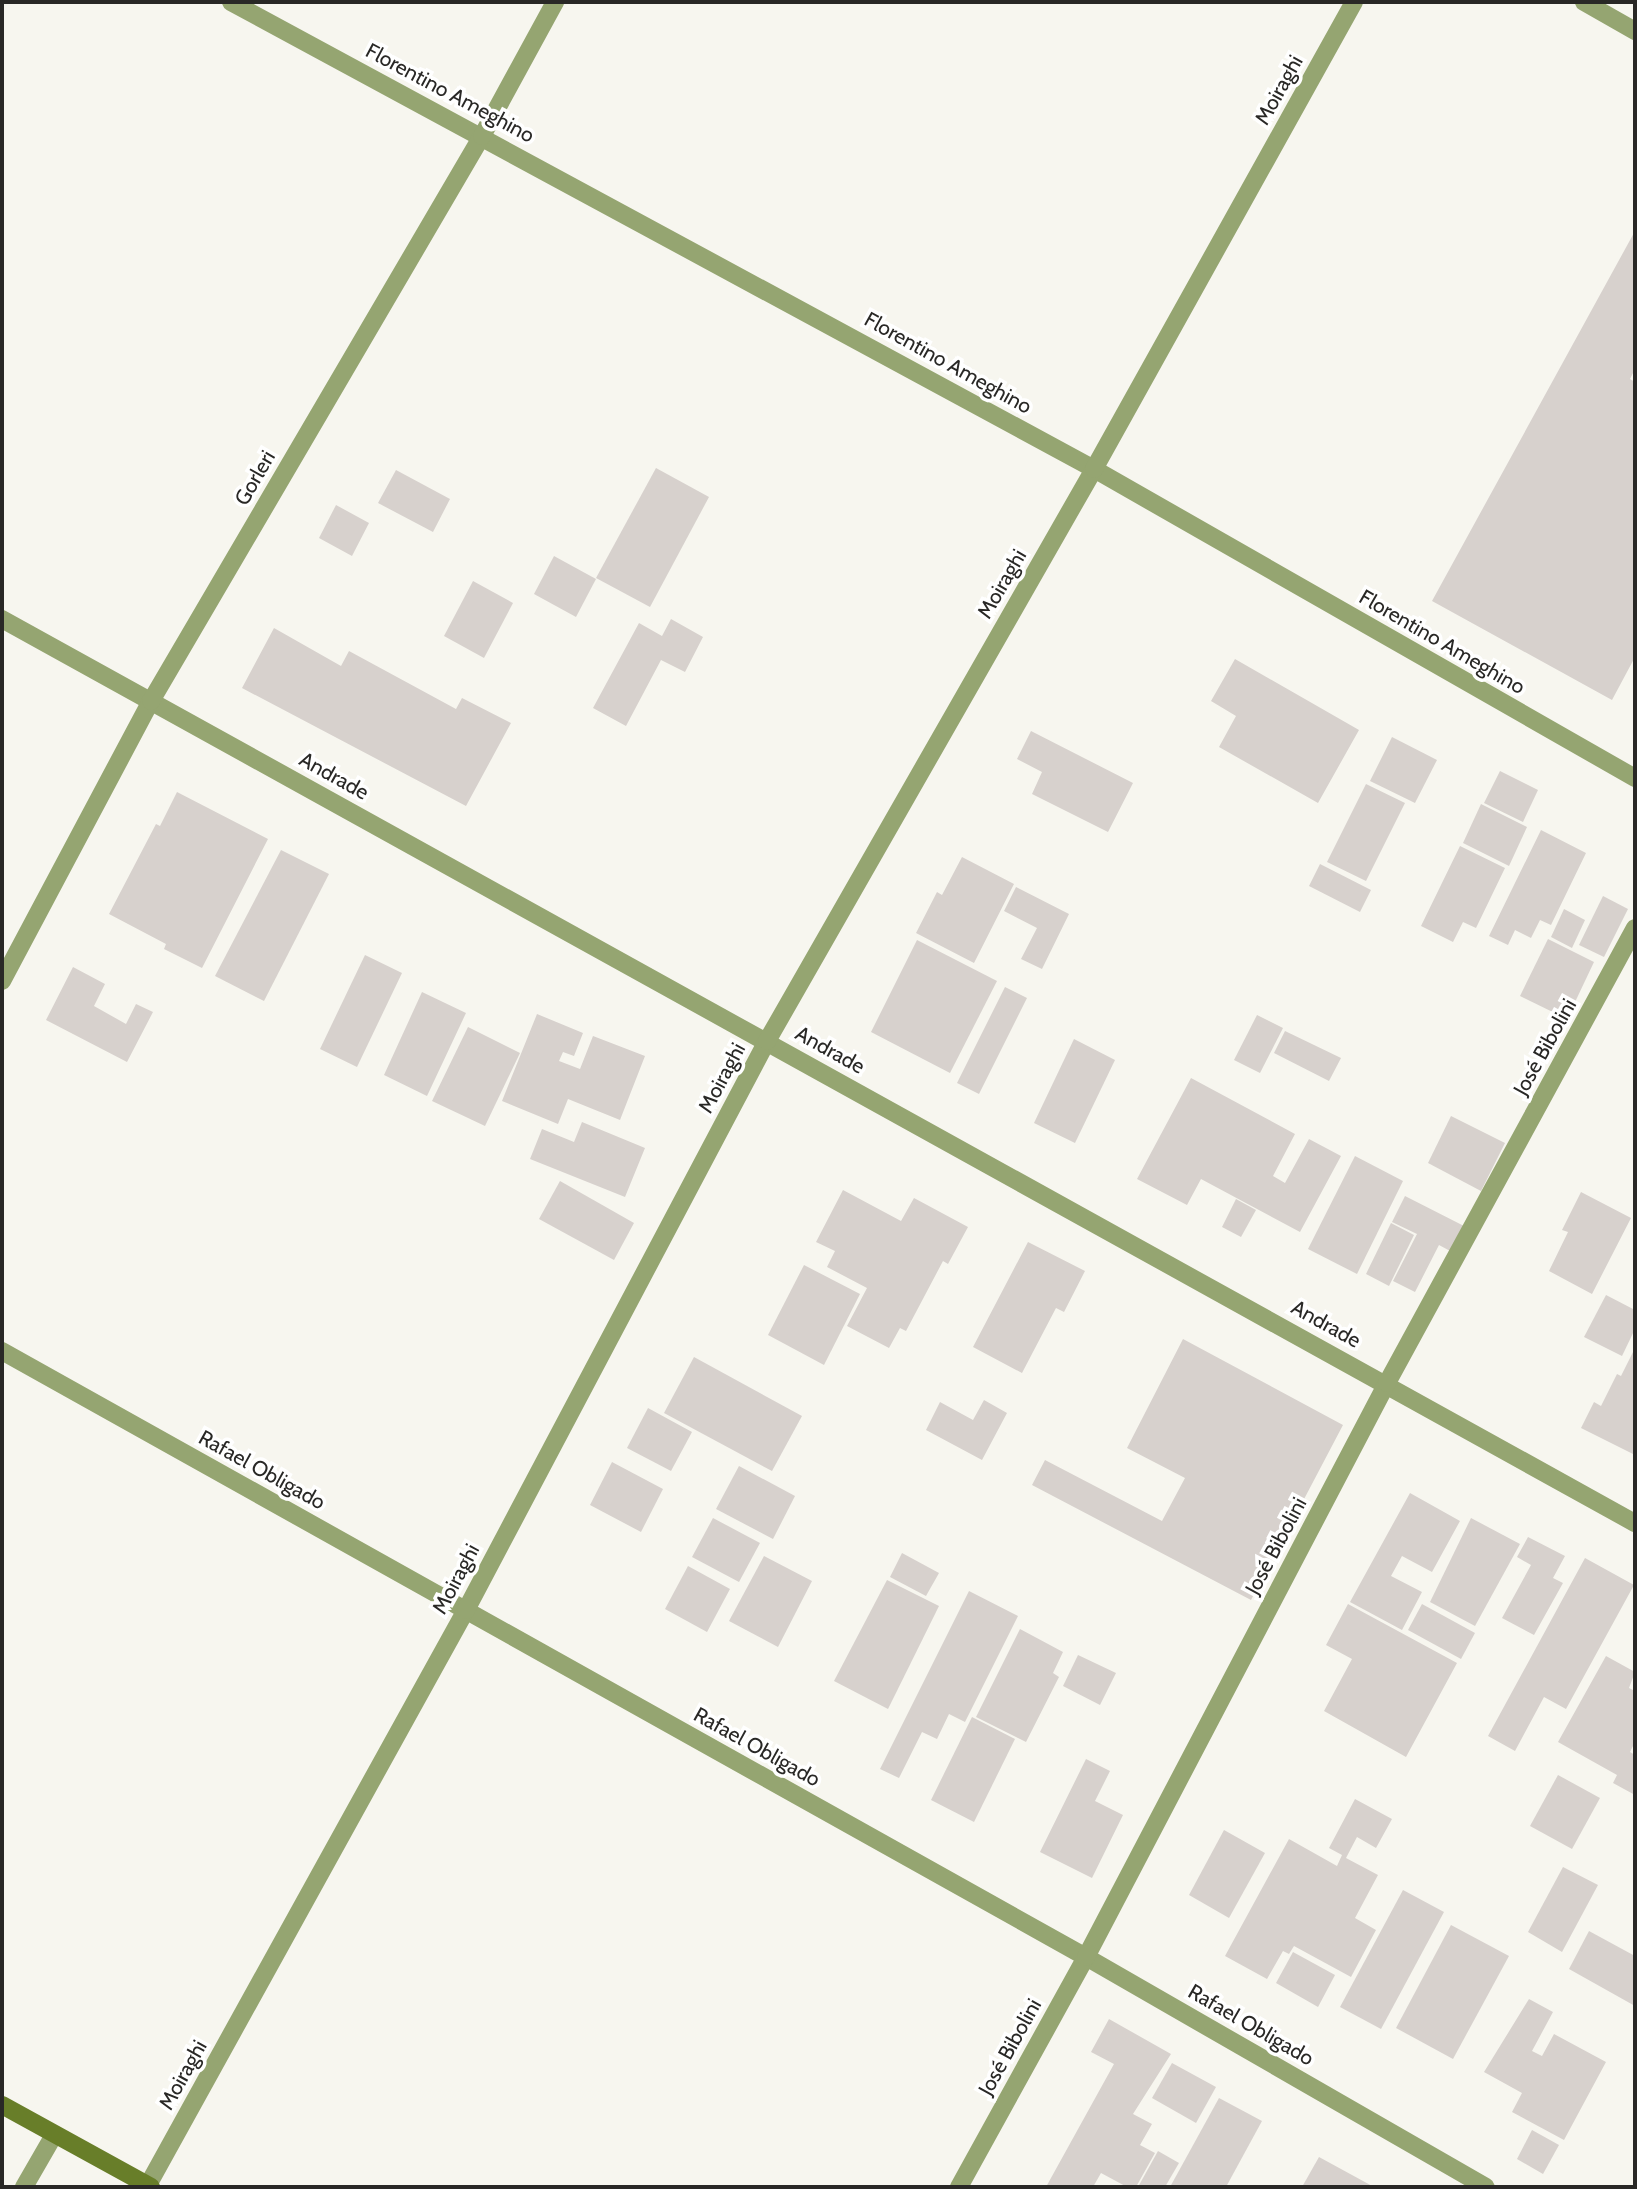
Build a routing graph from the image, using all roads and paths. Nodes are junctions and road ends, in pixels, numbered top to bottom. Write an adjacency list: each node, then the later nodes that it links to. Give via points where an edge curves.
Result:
1 (231, 2): 6 (street, Florentino Ameghino)
2 (555, 2): 6 (street, Gorleri)
3 (1354, 2): 7 (street, Moiraghi)
4 (1584, 2): 5 (street)
5 (1635, 31)
6 (482, 136): 7 (street, Florentino Ameghino); 9 (street, Gorleri)
7 (1094, 469): 10 (street, Florentino Ameghino); 13 (street, Moiraghi)
8 (2, 619): 9 (street, Andrade)
9 (151, 701): 12 (street, Gorleri); 13 (street, Andrade)
10 (1635, 778)
11 (1635, 928): 15 (street, José Bibolini)
12 (2, 981)
13 (767, 1041): 15 (street, Andrade); 17 (street, Moiraghi)
14 (2, 1351): 17 (street, Rafael Obligado)
15 (1387, 1383): 16 (street, Andrade); 18 (street, José Bibolini)
16 (1635, 1523)
17 (466, 1610): 18 (street, Rafael Obligado); 21 (street, Moiraghi)
18 (1086, 1957): 23 (street, José Bibolini); 24 (street, Rafael Obligado)
19 (2, 2105): 20 (main road)
20 (54, 2135): 21 (main road); 22 (street)
21 (150, 2186)
22 (24, 2187)
23 (959, 2187)
24 (1486, 2187)

